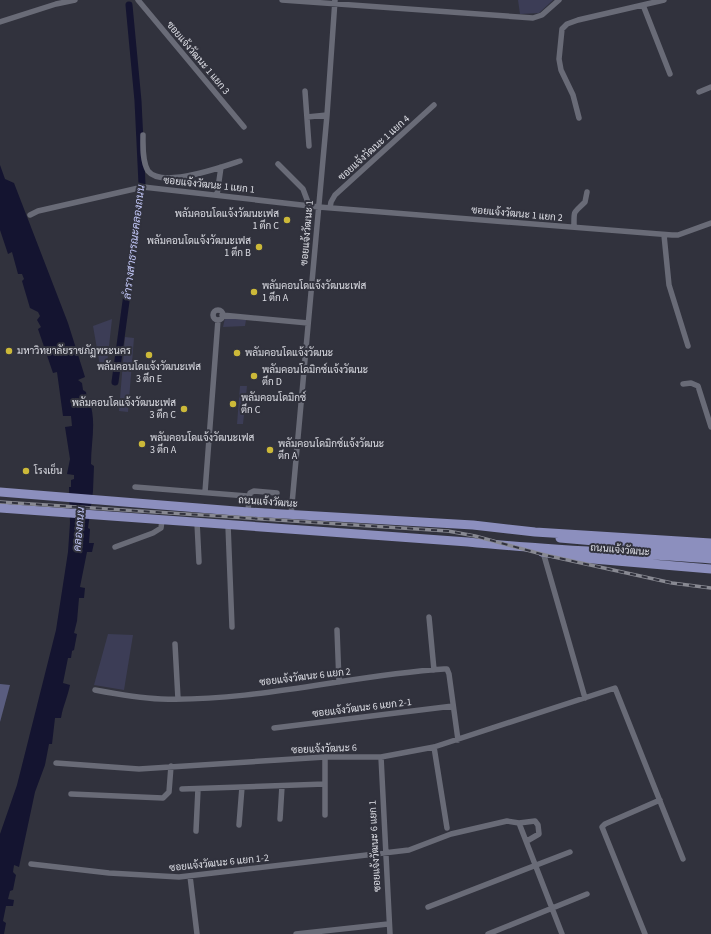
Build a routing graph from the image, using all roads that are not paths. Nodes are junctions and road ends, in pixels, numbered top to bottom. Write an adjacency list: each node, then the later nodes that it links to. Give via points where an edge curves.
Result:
1 (74, 0): 8 (street)
2 (138, 0): 17 (street, ซอยแจ้งวัฒนะ 1 แยก 3)
3 (282, 0): 6 (street)
4 (560, 0): 6 (street, via 542,15 533,18)
5 (664, 0): 7 (street)
6 (335, 2): 14 (street, ซอยแจ้งวัฒนะ 1)
7 (643, 5): 9 (street); 16 (street, via 578,20 562,29 559,59 561,70 573,95)
8 (0, 22)
9 (670, 74)
10 (711, 87): 12 (street)
11 (305, 91): 15 (street)
12 (699, 92)
13 (434, 105): 27 (street, ซอยแจ้งวัฒนะ 1 แยก 4, via 335,195)
14 (327, 115): 15 (street); 26 (street, ซอยแจ้งวัฒนะ 1)
15 (307, 116): 19 (street)
16 (579, 118)
17 (244, 127)
18 (143, 134): 22 (street, via 145,164 150,173 180,178)
19 (309, 146)
20 (240, 161): 22 (street)
21 (278, 164): 25 (street, via 303,189)
22 (221, 167): 24 (street)
23 (587, 192): 30 (street, via 585,202 575,210)
24 (217, 195): 25 (street, ซอยแจ้งวัฒนะ 1 แยก 1); 28 (street, ซอยแจ้งวัฒนะ 1 แยก 1, via 143,187)
25 (309, 205): 26 (street, ซอยแจ้งวัฒนะ 1 แยก 1)
26 (319, 207): 27 (street, ซอยแจ้งวัฒนะ 1 แยก 2); 32 (street, ซอยแจ้งวัฒนะ 1)
27 (330, 208): 30 (street, ซอยแจ้งวัฒนะ 1 แยก 2)
28 (30, 215)
29 (711, 223): 31 (street, ซอยแจ้งวัฒนะ 1 แยก 2, via 678,235)
30 (574, 227): 31 (street, ซอยแจ้งวัฒนะ 1 แยก 2)
31 (664, 235): 33 (street, via 669,285)
32 (308, 323): 38 (street, via 220,318); 43 (street, ซอยแจ้งวัฒนะ 1)
33 (688, 346)
34 (683, 384): 35 (street, via 691,383 698,386)
35 (711, 427)
36 (135, 487): 38 (street)
37 (0, 492): 42 (main road, ถนนแจ้งวัฒนะ)
38 (205, 492): 40 (street, via 245,495)
39 (277, 493): 40 (street, via 254,491 250,493)
40 (249, 500): 42 (street)
41 (0, 508): 44 (main road, ถนนแจ้งวัฒนะ)
42 (248, 512): 43 (main road, ถนนแจ้งวัฒนะ)
43 (291, 515): 47 (main road, ถนนแจ้งวัฒนะ, via 473,525)
44 (162, 520): 45 (main road, ถนนแจ้งวัฒนะ); 49 (street, via 161,528 153,533)
45 (197, 522): 46 (main road, ถนนแจ้งวัฒนะ); 55 (street)
46 (228, 525): 50 (main road, ถนนแจ้งวัฒนะ); 58 (street)
47 (535, 532): 48 (main road, ถนนแจ้งวัฒนะ); 51 (main road, ถนนแจ้งวัฒนะ)
48 (711, 543)
49 (115, 547)
50 (527, 548): 51 (main road, ถนนแจ้งวัฒนะ); 53 (main road, ถนนแจ้งวัฒนะ)
51 (613, 548): 52 (main road, ถนนแจ้งวัฒนะ); 54 (main road, ถนนแจ้งวัฒนะ)
52 (711, 551)
53 (543, 552): 56 (main road, ถนนแจ้งวัฒนะ, via 581,558); 64 (street)
54 (711, 559)
55 (199, 562)
56 (711, 568)
57 (429, 617): 61 (street)
58 (232, 627)
59 (337, 630): 62 (street)
60 (175, 644): 65 (street)
61 (434, 670): 62 (street, ซอยแจ้งวัฒนะ 6 แยก 2); 66 (street, ซอยแจ้งวัฒนะ 6 แยก 2, via 444,668 449,672)
62 (339, 682): 65 (street, ซอยแจ้งวัฒนะ 6 แยก 2, via 220,697)
63 (94, 690): 65 (street, ซอยแจ้งวัฒนะ 6 แยก 2, via 125,696)
64 (585, 698): 68 (street, ซอยแจ้งวัฒนะ 6); 80 (street, ซอยแจ้งวัฒนะ 6, via 615,688 618,690)
65 (178, 699)
66 (453, 706): 67 (street, ซอยแจ้งวัฒนะ 6 แยก 2-1); 68 (street, ซอยแจ้งวัฒนะ 6 แยก 2)
67 (274, 728)
68 (458, 740): 69 (street, ซอยแจ้งวัฒนะ 6)
69 (434, 747): 71 (street, ซอยแจ้งวัฒนะ 6); 85 (street)
70 (325, 757): 71 (street, ซอยแจ้งวัฒนะ 6); 73 (street, ซอยแจ้งวัฒนะ 6); 74 (street)
71 (381, 757): 88 (street, ซอยแจ้งวัฒนะ 6 แยก 1)
72 (56, 763): 73 (street, ซอยแจ้งวัฒนะ 6, via 139,769)
73 (172, 766): 79 (street, via 169,792 163,798)
74 (325, 784): 75 (street); 81 (street)
75 (282, 786): 76 (street); 82 (street)
76 (242, 787): 78 (street); 84 (street)
77 (182, 789): 78 (street)
78 (198, 789): 86 (street)
79 (72, 794)
80 (660, 800): 90 (street); 103 (street, via 602,827)
81 (325, 815)
82 (280, 819)
83 (519, 823): 87 (street); 87 (street, ซอยแจ้งวัฒนะ 6 แยก 1-2, via 535,820 538,825 539,834); 88 (street, ซอยแจ้งวัฒนะ 6 แยก 1-2, via 501,822 451,834 409,850)
84 (239, 825)
85 (447, 828)
86 (196, 832)
87 (527, 841): 92 (street)
88 (384, 852): 93 (street, ซอยแจ้งวัฒนะ 6 แยก 1-2); 97 (street, ซอยแจ้งวัฒนะ 6 แยก 1)
89 (570, 852): 92 (street)
90 (683, 859)
91 (31, 864): 93 (street, ซอยแจ้งวัฒนะ 6 แยก 1-2, via 137,876)
92 (536, 865): 95 (street); 96 (street)
93 (190, 876): 98 (street)
94 (587, 894): 96 (street)
95 (428, 907)
96 (552, 908): 101 (street); 102 (street)
97 (388, 924): 99 (street); 100 (street, ซอยแจ้งวัฒนะ 6 แยก 1)
98 (197, 934)
99 (296, 934)
100 (390, 934)
101 (488, 934)
102 (562, 934)
103 (645, 934)

